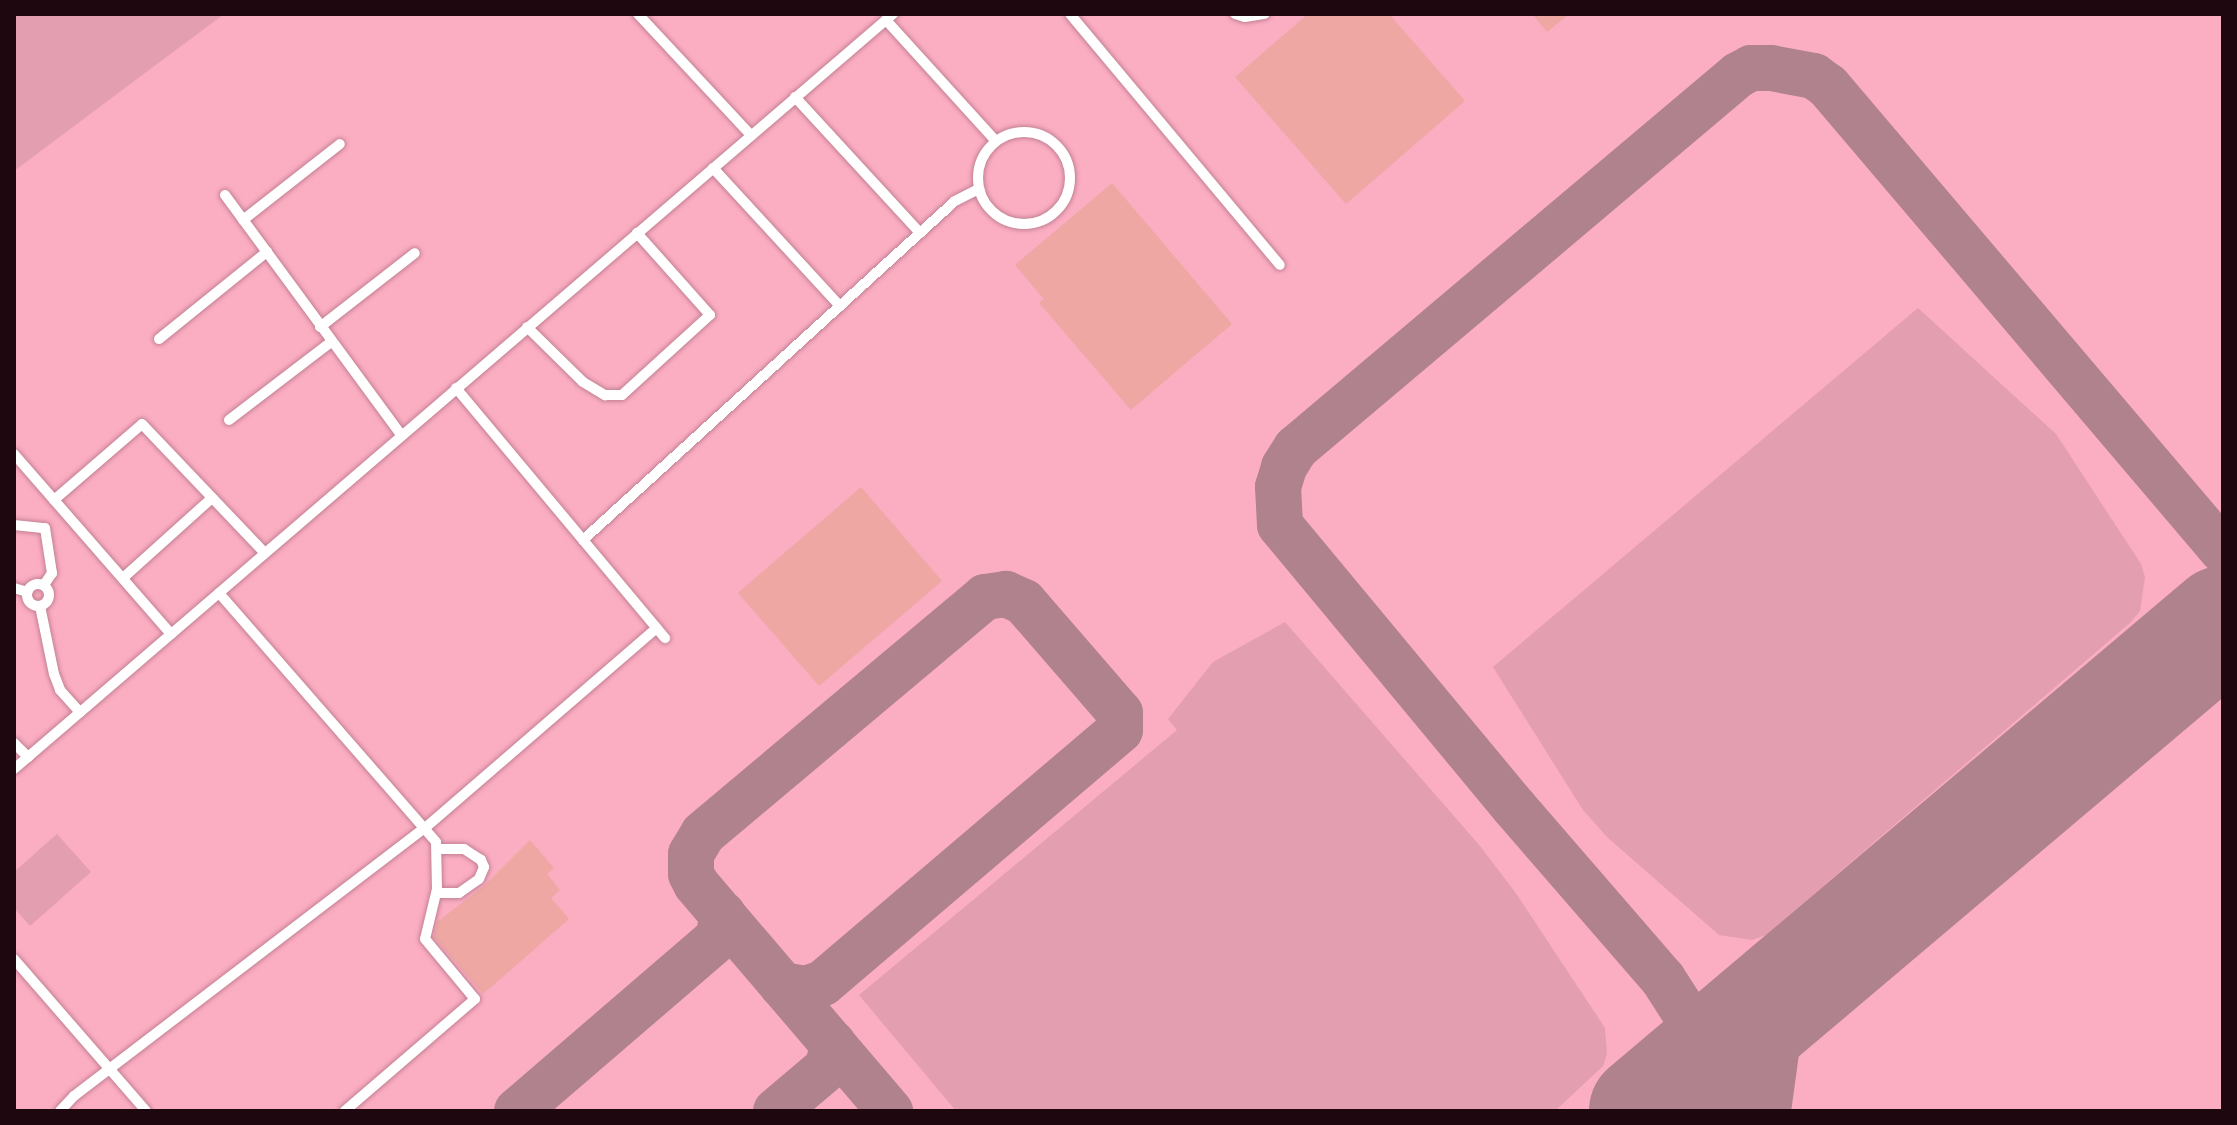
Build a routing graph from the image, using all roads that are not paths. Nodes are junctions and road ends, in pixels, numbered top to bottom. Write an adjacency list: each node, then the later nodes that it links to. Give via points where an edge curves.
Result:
1 (1070, 14): 18 (lane)
2 (1235, 14): 3 (lane)
3 (1265, 14)
4 (643, 16): 7 (lane)
5 (890, 17): 6 (lane); 8 (lane)
6 (795, 97): 7 (lane); 15 (lane)
7 (751, 135): 10 (lane)
8 (995, 140): 11 (lane, via 978,167); 11 (lane, via 1023,131 1051,140 1068,164 1068,193 1049,217 1019,224 990,211)
9 (340, 144): 13 (lane)
10 (713, 168): 14 (lane); 19 (lane)
11 (979, 189): 15 (lane, via 955,201)
12 (225, 195): 13 (lane)
13 (243, 220): 16 (lane)
14 (637, 233): 21 (lane); 21 (lane, via 710,315 622,395 605,395 583,382)
15 (920, 233): 19 (lane)
16 (267, 252): 20 (lane); 22 (lane)
17 (415, 253): 20 (lane)
18 (1280, 265)
19 (840, 306): 31 (lane)
20 (320, 327): 23 (lane)
21 (527, 327): 24 (lane)
22 (159, 339)
23 (331, 342): 25 (lane); 26 (lane)
24 (456, 388): 26 (lane); 31 (lane)
25 (229, 420)
26 (401, 435): 32 (lane)
27 (14, 454): 29 (lane)
28 (212, 498): 29 (lane, via 142,424); 32 (lane); 33 (lane)
29 (54, 500): 33 (lane)
30 (14, 525): 34 (lane, via 45,528 52,573)
31 (583, 540): 39 (lane)
32 (264, 552): 37 (lane)
33 (123, 578): 40 (lane)
34 (44, 585): 36 (lane, via 34,584); 38 (lane, via 49,599)
35 (14, 588): 36 (lane)
36 (27, 592): 38 (lane, via 29,602)
37 (219, 593): 40 (lane); 46 (lane)
38 (40, 606): 42 (lane, via 60,690)
39 (657, 628): 41 (lane); 46 (lane)
40 (171, 634): 42 (lane)
41 (665, 638)
42 (80, 712): 44 (lane)
43 (14, 743): 44 (lane)
44 (28, 757): 45 (lane)
45 (14, 769)
46 (425, 828): 47 (lane); 50 (lane)
47 (439, 849): 48 (lane); 48 (lane, via 464,849 484,867 479,879 459,893)
48 (437, 893): 53 (lane, via 425,939 475,999)
49 (14, 959): 50 (lane)
50 (109, 1069): 51 (lane); 52 (lane)
51 (60, 1111)
52 (146, 1111)
53 (345, 1111)

